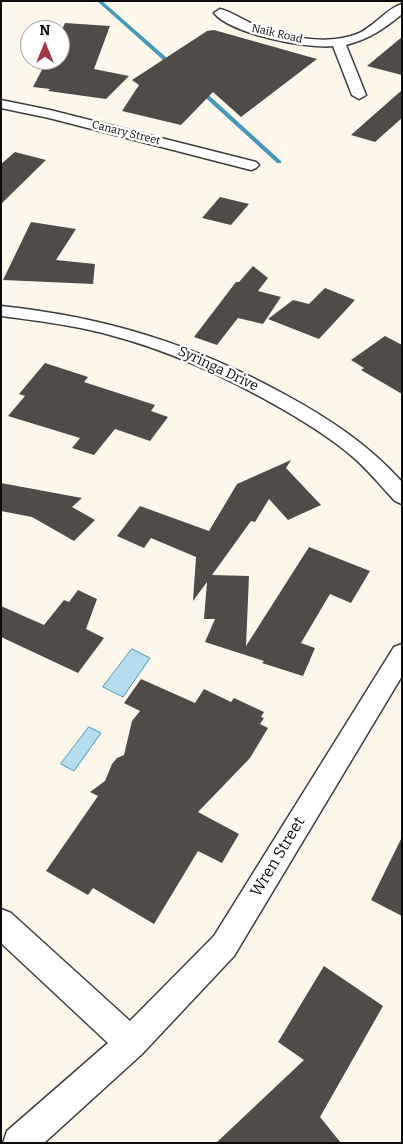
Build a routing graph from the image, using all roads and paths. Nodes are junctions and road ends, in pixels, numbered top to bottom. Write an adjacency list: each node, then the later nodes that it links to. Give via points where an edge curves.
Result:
1 (402, 8): 3 (street, Naik Road, via 374,30)
2 (220, 13): 3 (street, Naik Road, via 264,32 314,42)
3 (338, 42): 4 (street)
4 (360, 95)
5 (1, 104): 6 (street, Canary Street)
6 (251, 165)
7 (1, 310): 8 (street, Syringa Drive, via 44,314 182,350 246,380 319,422 360,452)
8 (402, 496)
9 (402, 654): 11 (street, Wren Street, via 224,946)
10 (1, 923): 11 (street)
11 (131, 1043): 12 (street, Wren Street)
12 (19, 1143)

